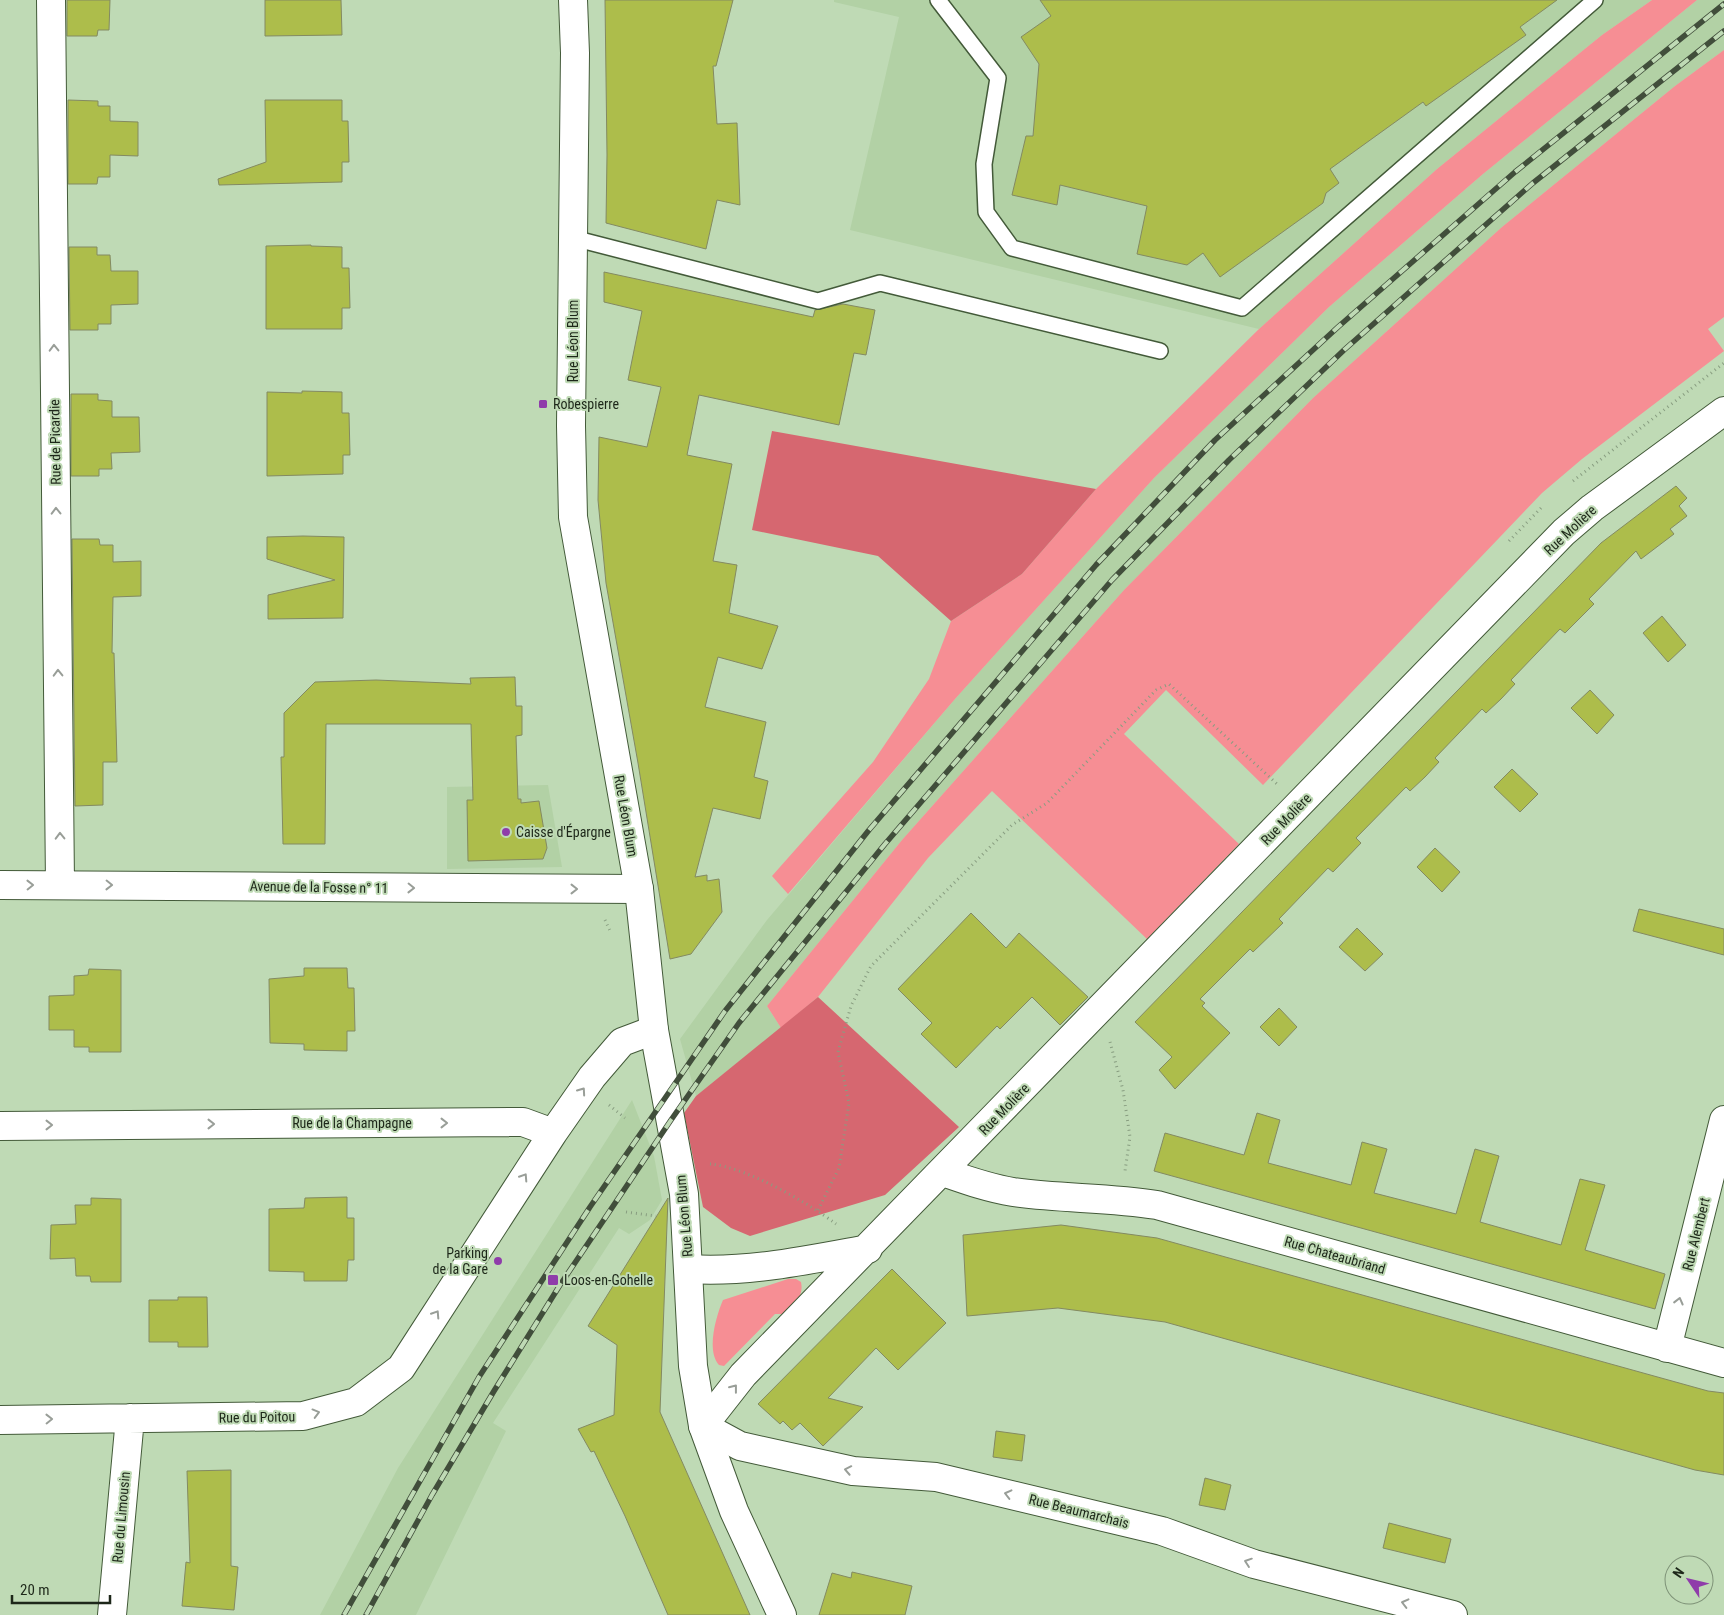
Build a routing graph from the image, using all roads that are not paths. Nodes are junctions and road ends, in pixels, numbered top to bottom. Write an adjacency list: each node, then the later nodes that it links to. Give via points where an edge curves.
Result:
1 (50, 0): 8 (street, Rue de Picardie, one-way to 1)
2 (573, 0): 5 (street, Rue Léon Blum)
3 (938, 0): 4 (lane, via 998,78 984,164 986,212 1012,248 1242,308)
4 (1595, 0)
5 (573, 238): 6 (lane, via 818,301 880,283); 10 (street, Rue Léon Blum, via 573,517)
6 (1160, 351)
7 (1724, 411): 15 (street, Rue Molière, via 1564,532)
8 (60, 884): 9 (street, Avenue de la Fosse n° 11, one-way to 8); 10 (street, Avenue de la Fosse n° 11, one-way to 10)
9 (0, 885)
10 (639, 889): 11 (street, Rue Léon Blum)
11 (654, 1030): 14 (street, one-way to 11, via 592,1077 622,1042); 17 (street, Rue Léon Blum, via 679,1164 688,1234)
12 (1724, 1120): 18 (street, Rue Alembert, one-way to 12)
13 (0, 1126): 14 (street, Rue de la Champagne, one-way to 14, via 523,1122)
14 (553, 1133): 20 (street, Rue du Poitou, one-way to 14, via 303,1416 356,1402 401,1368)
15 (942, 1172): 16 (street, Rue Molière); 18 (street, Rue Chateaubriand, via 984,1187 1014,1192 1122,1199 1158,1205)
16 (868, 1249): 17 (street, via 747,1268); 22 (street, Rue Molière, one-way to 16, via 743,1375)
17 (688, 1269): 22 (street, Rue Léon Blum, via 693,1366)
18 (1667, 1348): 19 (street, Rue Chateaubriand)
19 (1724, 1363)
20 (130, 1418): 21 (street, Rue du Poitou, one-way to 20); 23 (street, Rue du Limousin)
21 (0, 1420)
22 (703, 1426): 24 (street, Rue Léon Blum, via 734,1511); 25 (street, Rue Beaumarchais, one-way to 22, via 1254,1564 1162,1531 946,1479 853,1471 740,1446)
23 (112, 1615)
24 (782, 1615)
25 (1453, 1615)

